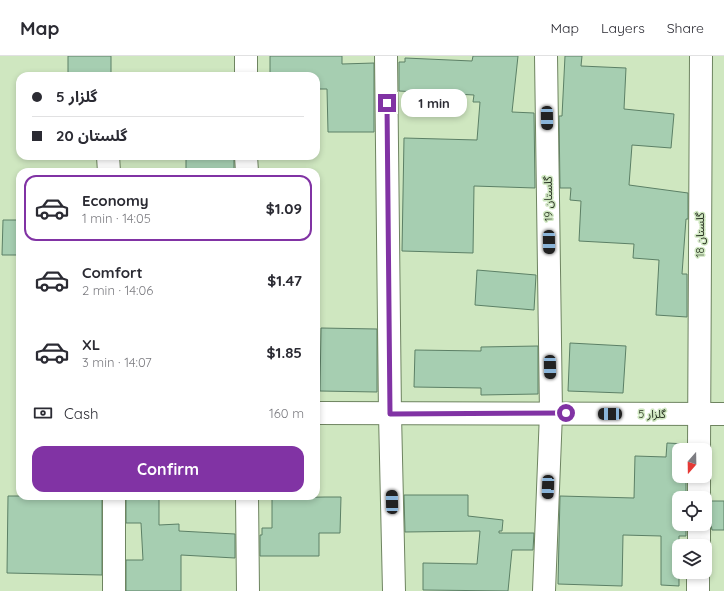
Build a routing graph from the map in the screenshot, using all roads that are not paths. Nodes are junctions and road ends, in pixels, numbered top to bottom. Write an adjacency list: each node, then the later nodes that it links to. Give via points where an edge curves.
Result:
1 (246, 56): 5 (street)
2 (386, 56): 8 (street)
3 (546, 56): 7 (street, گلستان 19)
4 (701, 56): 9 (street, گلستان 18)
5 (246, 72)
6 (320, 413): 8 (street, گلزار 5)
7 (551, 413): 8 (street, گلزار 5); 9 (street, گلزار 5); 18 (street, گلستان 19)
8 (390, 414): 17 (street)
9 (699, 414): 10 (street, گلزار 5); 11 (street, گلستان 18)
10 (724, 414)
11 (699, 443)
12 (114, 500): 15 (street)
13 (248, 500): 16 (street)
14 (698, 579): 19 (street)
15 (114, 591)
16 (248, 591)
17 (394, 591)
18 (544, 591)
19 (698, 591)

